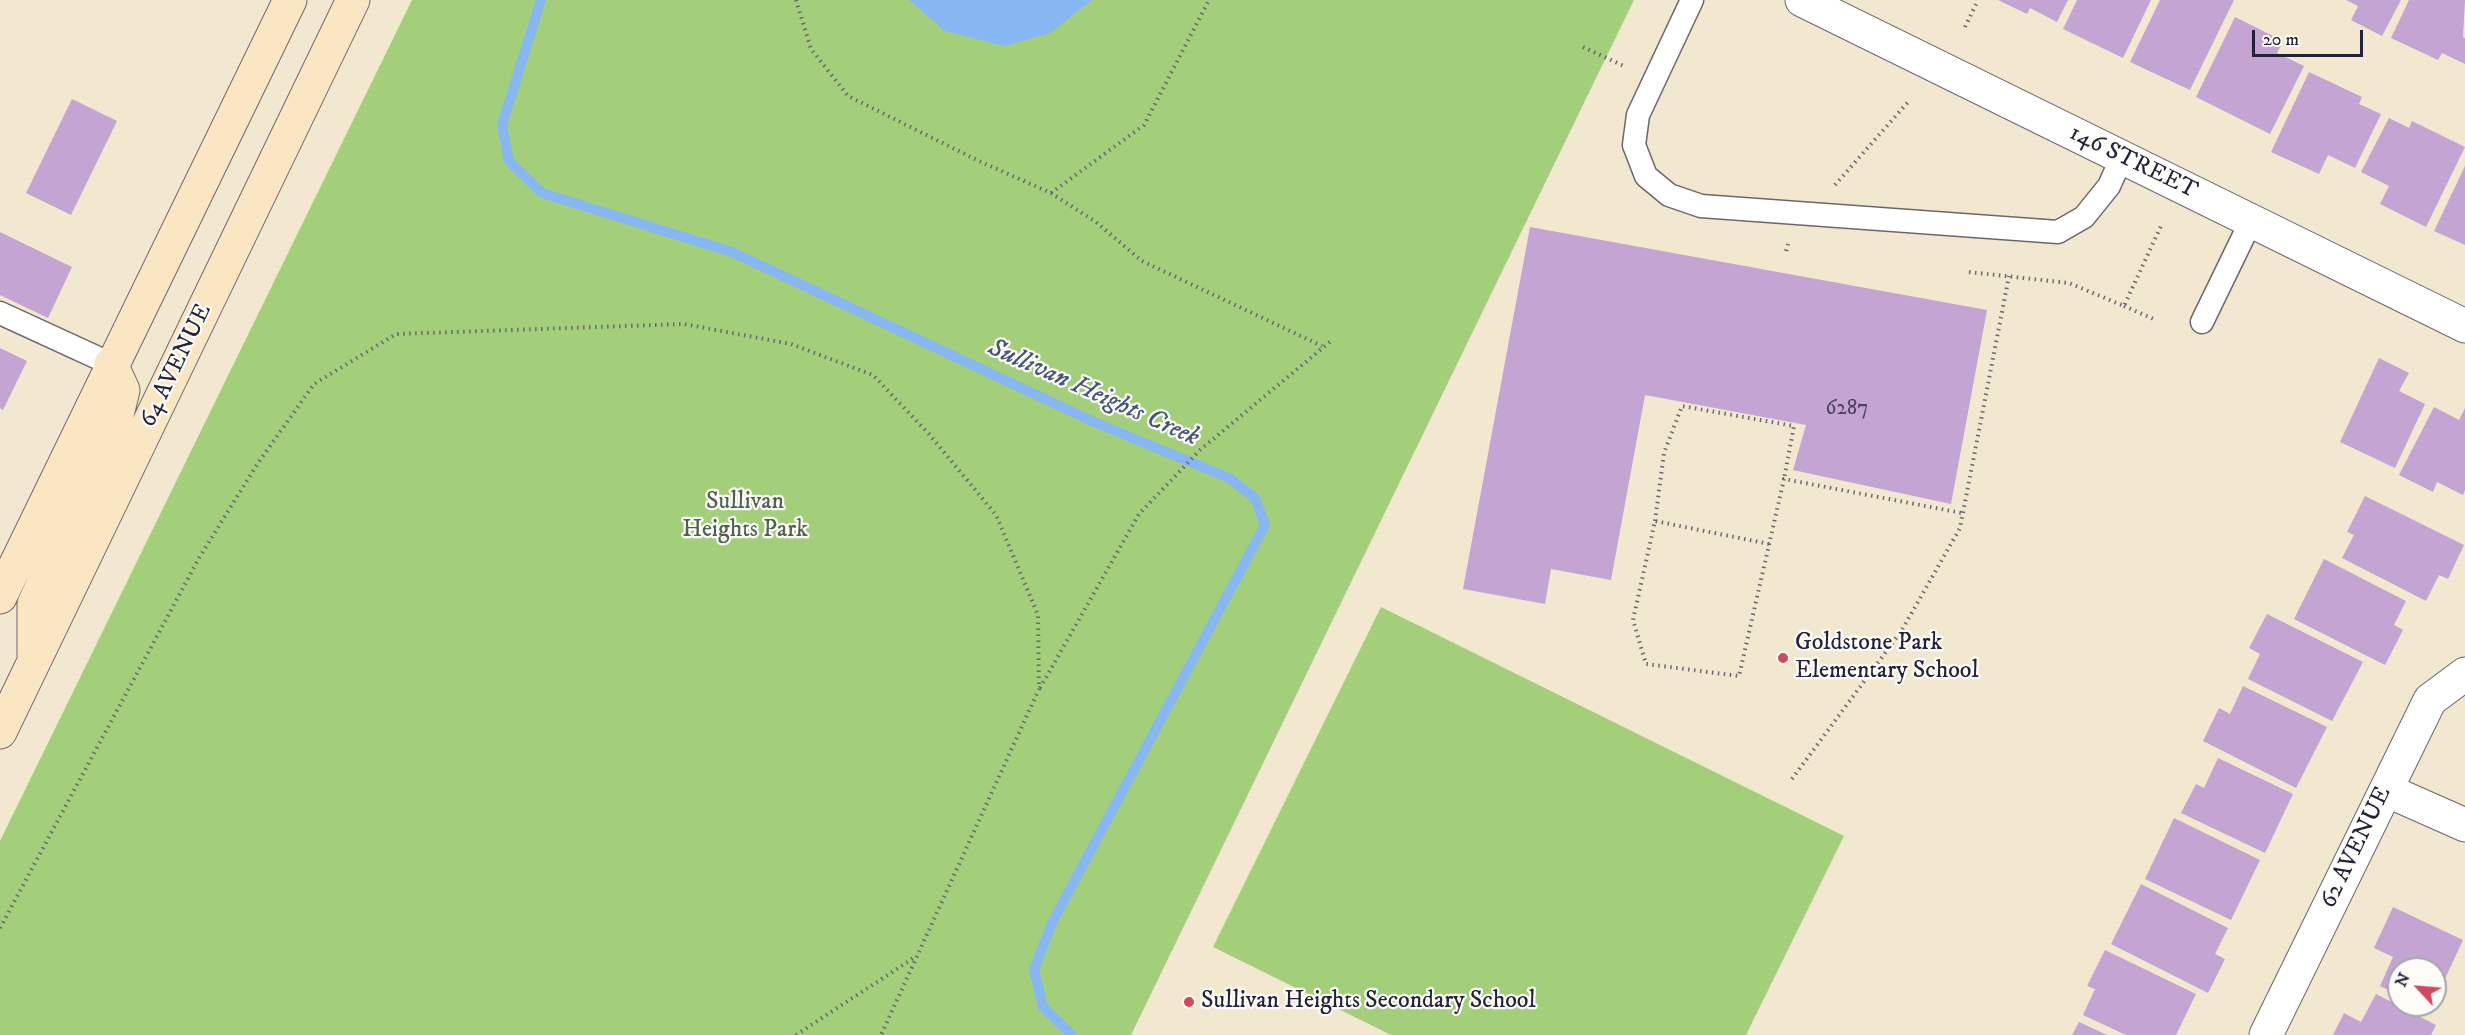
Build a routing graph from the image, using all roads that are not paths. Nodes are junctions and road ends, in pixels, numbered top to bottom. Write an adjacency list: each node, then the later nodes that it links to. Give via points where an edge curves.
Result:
1 (290, 0): 10 (main road)
2 (353, 0): 12 (main road, 64 AVENUE)
3 (1692, 0): 5 (lane, via 1638,115 1634,145 1646,176 1669,195 1701,206 2058,232 2084,218 2109,186)
4 (1802, 0): 5 (street, 146 STREET)
5 (2122, 157): 6 (street, 146 STREET)
6 (2251, 220): 8 (lane); 9 (street, 146 STREET)
7 (0, 313): 10 (lane)
8 (2202, 322)
9 (2465, 326)
10 (111, 364): 11 (main road); 12 (main road, via 123,390 114,427 34,604)
11 (0, 597)
12 (34, 663): 14 (main road, 64 AVENUE)
13 (2465, 674): 15 (street, 62 AVENUE, via 2430,700)
14 (0, 732)
15 (2386, 790): 16 (street); 17 (street, 62 AVENUE)
16 (2465, 825)
17 (2266, 1035)

